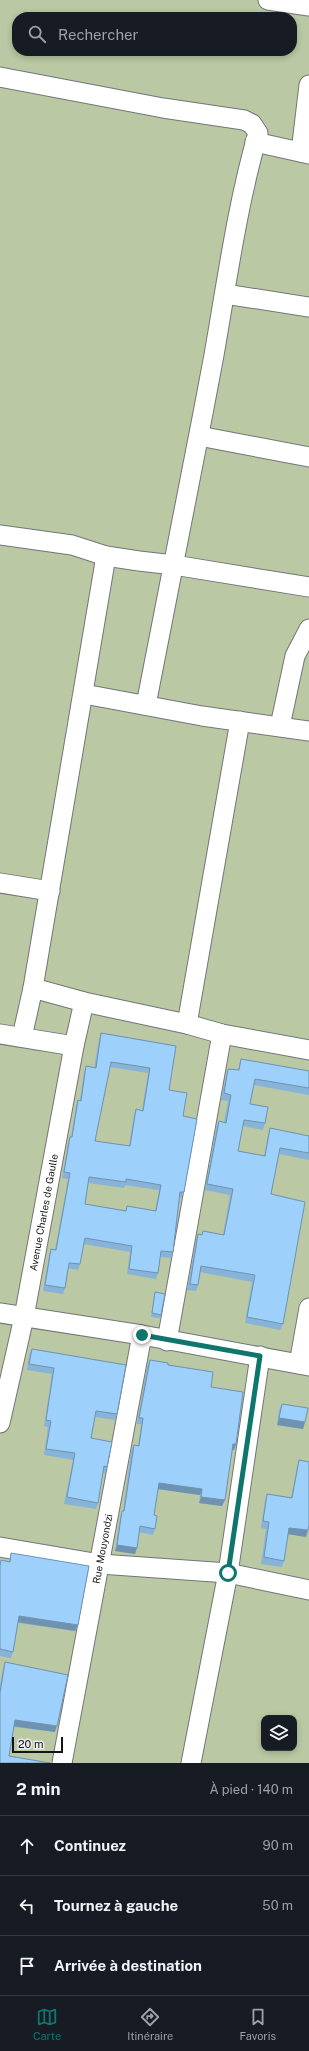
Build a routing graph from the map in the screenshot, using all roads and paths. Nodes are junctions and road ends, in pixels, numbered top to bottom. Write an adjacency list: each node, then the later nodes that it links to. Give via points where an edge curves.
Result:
1 (275, 1): 2 (street)
2 (309, 6)
3 (0, 77): 5 (street, via 163,108 244,120 252,124 258,133)
4 (309, 85): 6 (street)
5 (255, 142): 6 (street); 7 (street, via 230,252)
6 (305, 153)
7 (225, 294): 8 (street); 9 (street)
8 (309, 307)
9 (199, 436): 10 (street); 13 (street)
10 (309, 457)
11 (1, 541): 12 (street, via 72,544)
12 (106, 556): 13 (street); 16 (street)
13 (174, 565): 14 (street); 17 (street)
14 (309, 587)
15 (309, 629): 19 (street, via 295,656)
16 (84, 694): 17 (street); 22 (street)
17 (146, 705): 18 (street)
18 (240, 721): 19 (street); 25 (street)
19 (280, 726): 20 (street)
20 (309, 731)
21 (0, 883): 22 (street)
22 (50, 891): 23 (street)
23 (33, 988): 24 (street); 28 (street)
24 (84, 1002): 25 (street); 29 (street, Avenue Charles de Gaulle)
25 (187, 1024): 27 (street)
26 (0, 1034): 28 (street)
27 (222, 1034): 30 (street); 35 (street)
28 (22, 1038): 29 (street)
29 (74, 1046): 33 (street, Avenue Charles de Gaulle)
30 (309, 1050)
31 (309, 1308): 37 (street)
32 (0, 1313): 33 (street)
33 (24, 1317): 34 (street); 38 (street, Avenue Charles de Gaulle)
34 (142, 1335): 35 (street); 40 (street, Rue Mouyondzi)
35 (167, 1340): 36 (street)
36 (260, 1356): 37 (street); 41 (street)
37 (304, 1365)
38 (0, 1423)
39 (0, 1547): 40 (street)
40 (100, 1564): 41 (street); 43 (street, Rue Mouyondzi)
41 (228, 1573): 42 (street); 44 (street)
42 (309, 1590)
43 (62, 1763)
44 (191, 1763)

